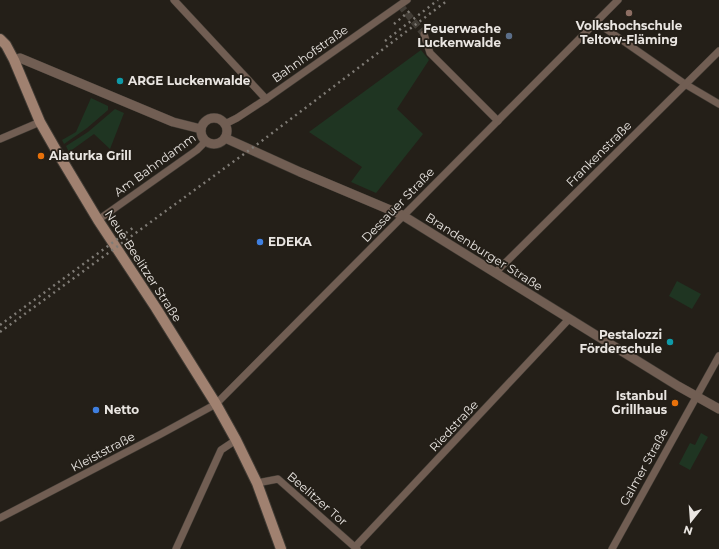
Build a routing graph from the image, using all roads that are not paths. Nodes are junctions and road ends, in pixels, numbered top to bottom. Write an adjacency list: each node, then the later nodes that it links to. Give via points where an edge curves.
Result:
1 (174, 0): 10 (street)
2 (407, 0): 10 (street, Bahnhofstraße)
3 (618, 0): 4 (street, Dessauer Straße)
4 (596, 22): 9 (street); 12 (street, Dessauer Straße)
5 (424, 34): 12 (street, via 430,53)
6 (0, 39): 8 (main road, Neue Beelitzer Straße)
7 (719, 51): 9 (street, Frankenstraße)
8 (14, 60): 13 (main road, Neue Beelitzer Straße); 15 (street, via 20,58 173,122)
9 (685, 84): 11 (street); 21 (street, Frankenstraße)
10 (266, 99): 14 (street, Bahnhofstraße)
11 (719, 104)
12 (498, 121): 19 (street, Dessauer Straße)
13 (40, 122): 17 (street); 20 (main road, Neue Beelitzer Straße)
14 (225, 124): 15 (street, via 218,119 209,119); 16 (street)
15 (201, 129): 18 (street)
16 (225, 138): 18 (street, via 214,144); 19 (street, Brandenburger Straße)
17 (0, 139)
18 (206, 141): 20 (street, Am Bahndamm)
19 (402, 216): 21 (street, Brandenburger Straße); 25 (street, Dessauer Straße)
20 (98, 220): 25 (main road, Neue Beelitzer Straße)
21 (495, 273): 22 (street, Brandenburger Straße)
22 (569, 319): 24 (street, Brandenburger Straße); 30 (street, Riedstraße)
23 (719, 356): 24 (street, Galmer Straße)
24 (696, 396): 26 (street, Brandenburger Straße); 33 (street, Galmer Straße)
25 (216, 404): 27 (main road, Neue Beelitzer Straße); 29 (street, Kleiststraße)
26 (719, 409)
27 (236, 440): 28 (main road, Neue Beelitzer Straße); 31 (street, via 221,450)
28 (257, 483): 30 (street, Beelitzer Tor, via 278,479); 32 (main road, Neue Beelitzer Straße)
29 (0, 518)
30 (356, 548)
31 (176, 549)
32 (281, 549)
33 (612, 549)

